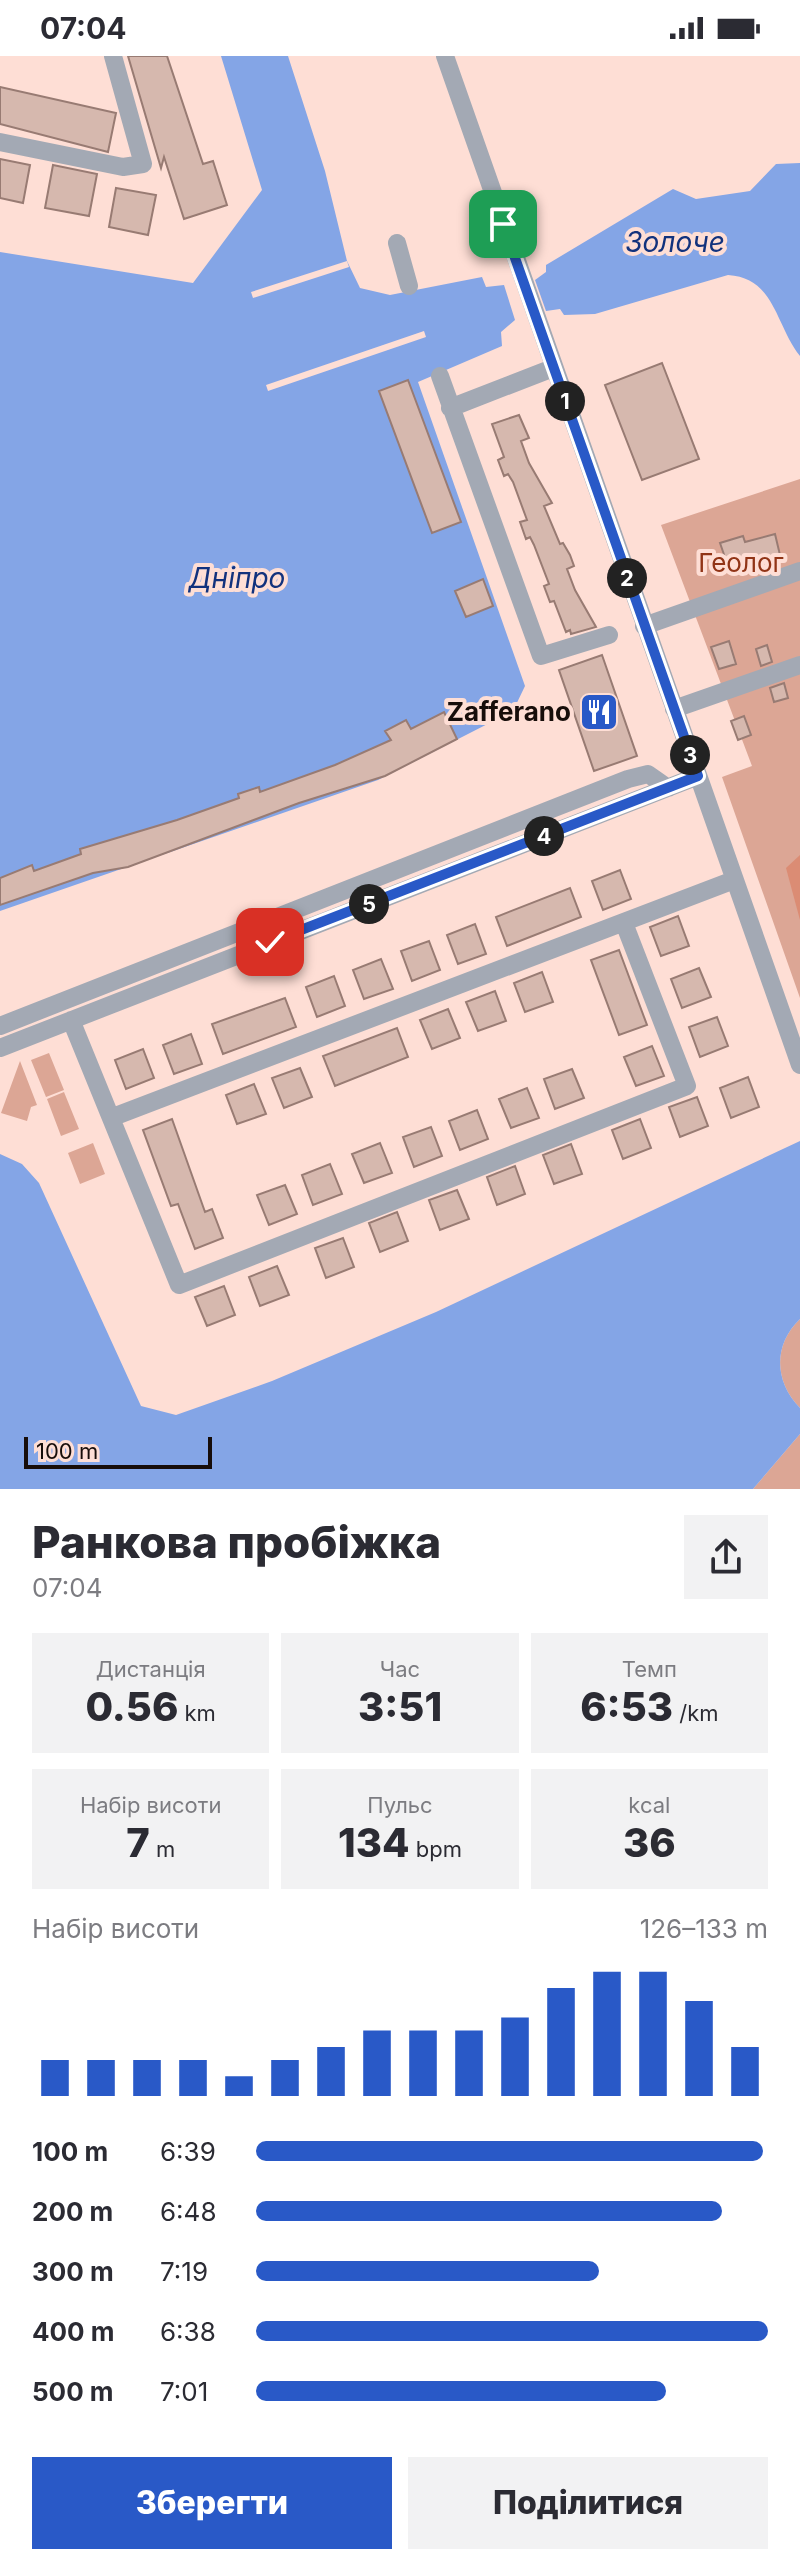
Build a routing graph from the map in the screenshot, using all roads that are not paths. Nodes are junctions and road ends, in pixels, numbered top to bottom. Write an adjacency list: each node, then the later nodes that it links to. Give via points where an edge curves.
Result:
1 (113, 56): 3 (street, via 143,164 123,167)
2 (445, 56): 6 (street)
3 (0, 142)
4 (397, 243): 5 (street)
5 (409, 286)
6 (553, 368): 8 (street); 10 (street)
7 (440, 376): 8 (street)
8 (450, 408): 11 (street, via 541,656)
9 (800, 571): 10 (street)
10 (644, 626): 13 (street)
11 (609, 635)
12 (800, 665): 13 (street)
13 (674, 709): 14 (street)
14 (698, 776): 15 (street); 16 (street)
15 (668, 788): 18 (street); 19 (street, via 648,774 628,779)
16 (734, 880): 17 (street); 21 (street)
17 (624, 923): 22 (street); 22 (street, via 687,1086 179,1285)
18 (71, 1020): 20 (street); 22 (street)
19 (0, 1026)
20 (0, 1048)
21 (800, 1065)
22 (113, 1117)

